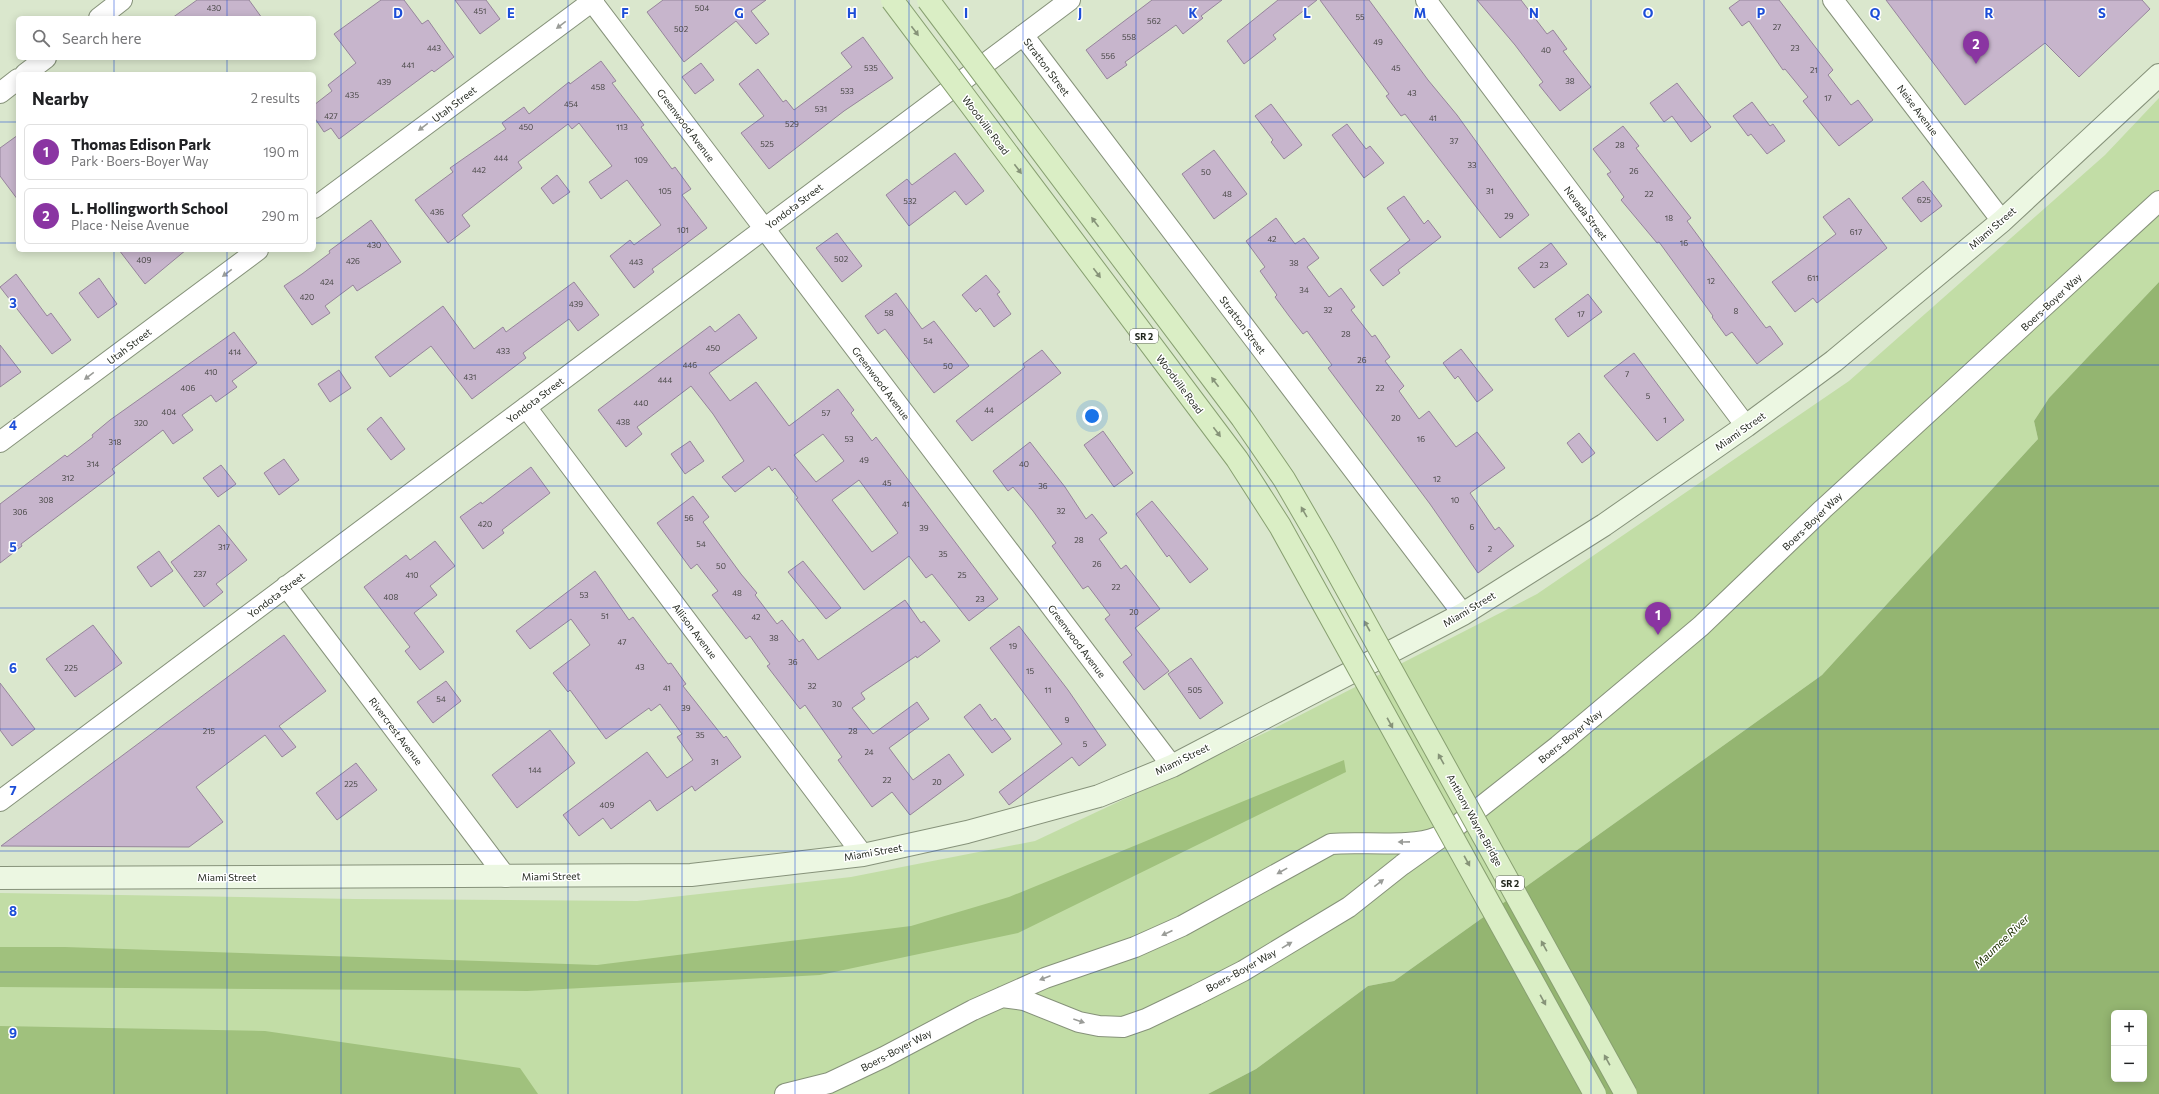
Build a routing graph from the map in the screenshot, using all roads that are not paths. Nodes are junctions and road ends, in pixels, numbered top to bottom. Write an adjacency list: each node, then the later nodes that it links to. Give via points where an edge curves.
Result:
1 (122, 0): 8 (street)
2 (592, 0): 16 (street, Utah Street, one-way to 16); 18 (street, Greenwood Avenue)
3 (892, 0): 33 (main road, Woodville Road / SR 2, one-way to 33, bridge, via 1237,459 1280,526)
4 (928, 0): 34 (main road, Anthony Wayne Bridge / SR 2, one-way to 4, bridge, via 1305,514 1260,444)
5 (1070, 0): 9 (street, Yondota Street)
6 (1426, 0): 21 (street, Nevada Street)
7 (1833, 0): 17 (street, Neise Avenue)
8 (101, 16)
9 (1023, 35): 18 (street, Yondota Street); 24 (street, Stratton Street)
10 (43, 60): 11 (street)
11 (28, 72)
12 (2159, 74): 17 (street, Miami Street)
13 (16, 81): 14 (street)
14 (0, 93)
15 (2159, 201): 27 (street, Boers-Boyer Way, via 1823,509 1701,626 1564,741)
16 (316, 207)
17 (2002, 221): 21 (street, Miami Street, via 1834,361)
18 (765, 229): 20 (street, Yondota Street); 25 (street, Greenwood Avenue)
19 (255, 252): 22 (street, Utah Street, one-way to 22)
20 (526, 407): 23 (street, Yondota Street); 28 (street, Allison Avenue)
21 (1746, 426): 24 (street, Miami Street, via 1604,525)
22 (0, 442)
23 (286, 586): 26 (street, Yondota Street); 29 (street, Rivercrest Avenue)
24 (1463, 614): 25 (street, Miami Street)
25 (1172, 766): 28 (street, Miami Street, via 1099,796 1037,815)
26 (0, 801)
27 (1454, 828): 31 (street, Boers-Boyer Way, one-way to 31, via 1434,838 1411,842 1331,844 1182,926 1135,947 1045,978); 31 (street, Boers-Boyer Way, one-way to 27, via 1024,1000 1079,1022 1099,1026 1123,1027 1146,1019 1243,971 1336,914)
28 (863, 855): 29 (street, Miami Street, via 691,875)
29 (506, 877): 30 (street, Miami Street)
30 (0, 878)
31 (1002, 996): 32 (street, Boers-Boyer Way, via 855,1072 829,1083)
32 (785, 1094)
33 (1595, 1094)
34 (1626, 1094)

